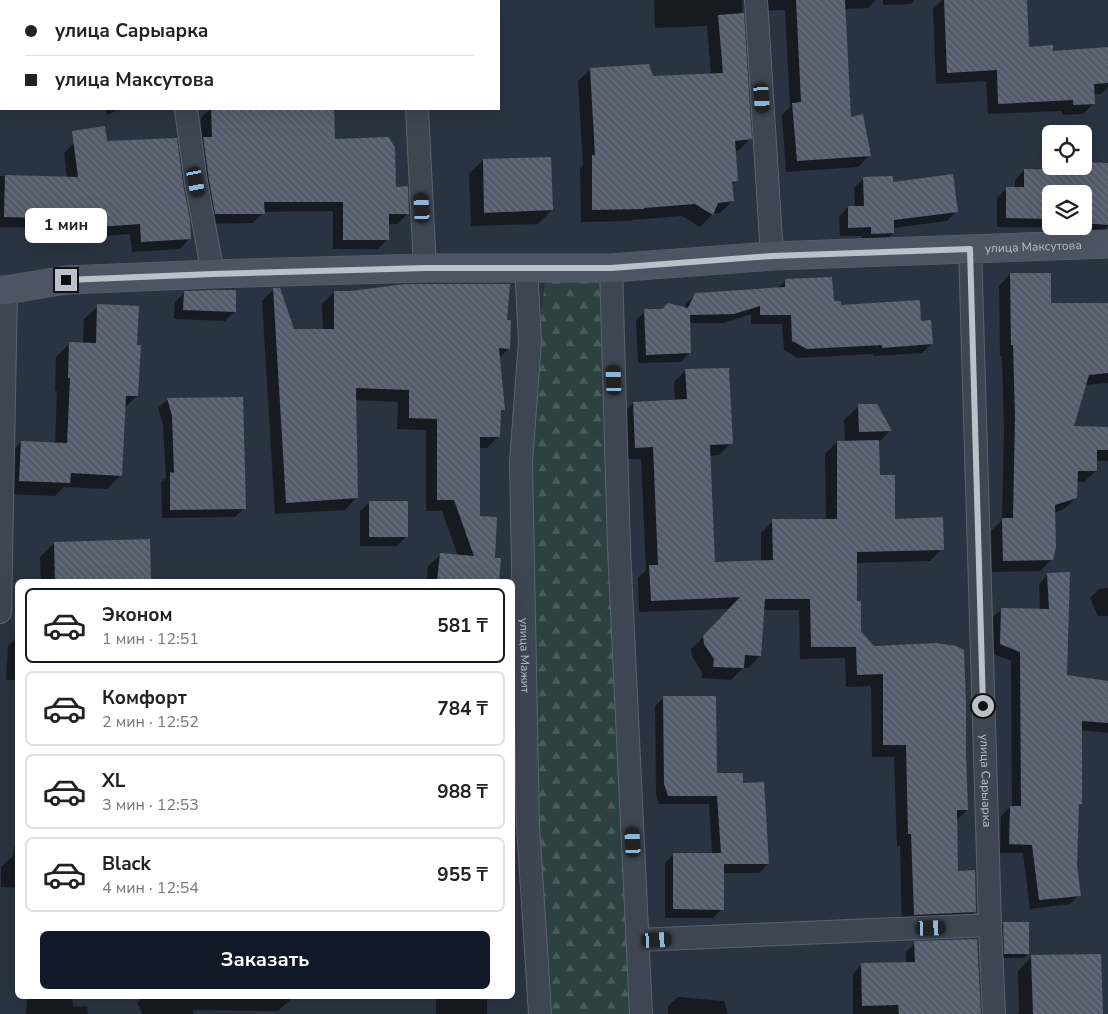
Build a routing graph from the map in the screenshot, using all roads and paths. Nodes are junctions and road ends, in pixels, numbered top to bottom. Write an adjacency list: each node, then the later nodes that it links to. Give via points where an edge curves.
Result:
1 (756, 0): 6 (street)
2 (186, 110): 10 (street)
3 (416, 110): 8 (street)
4 (1108, 244): 5 (street, улица Максутова)
5 (970, 249): 6 (street, улица Максутова); 13 (street, улица Сарыарка)
6 (772, 256): 9 (street, улица Максутова)
7 (526, 267): 8 (street, улица Максутова); 9 (street, улица Максутова); 15 (street, улица Мажит, via 530,341 521,462 528,825)
8 (425, 268): 10 (street, улица Максутова)
9 (611, 268): 14 (street, via 619,548)
10 (213, 274): 11 (street, улица Максутова, via 66,280)
11 (3, 290): 12 (street)
12 (0, 612)
13 (990, 925): 14 (street); 17 (street, улица Сарыарка)
14 (638, 940): 16 (street)
15 (540, 1014)
16 (641, 1014)
17 (994, 1014)

